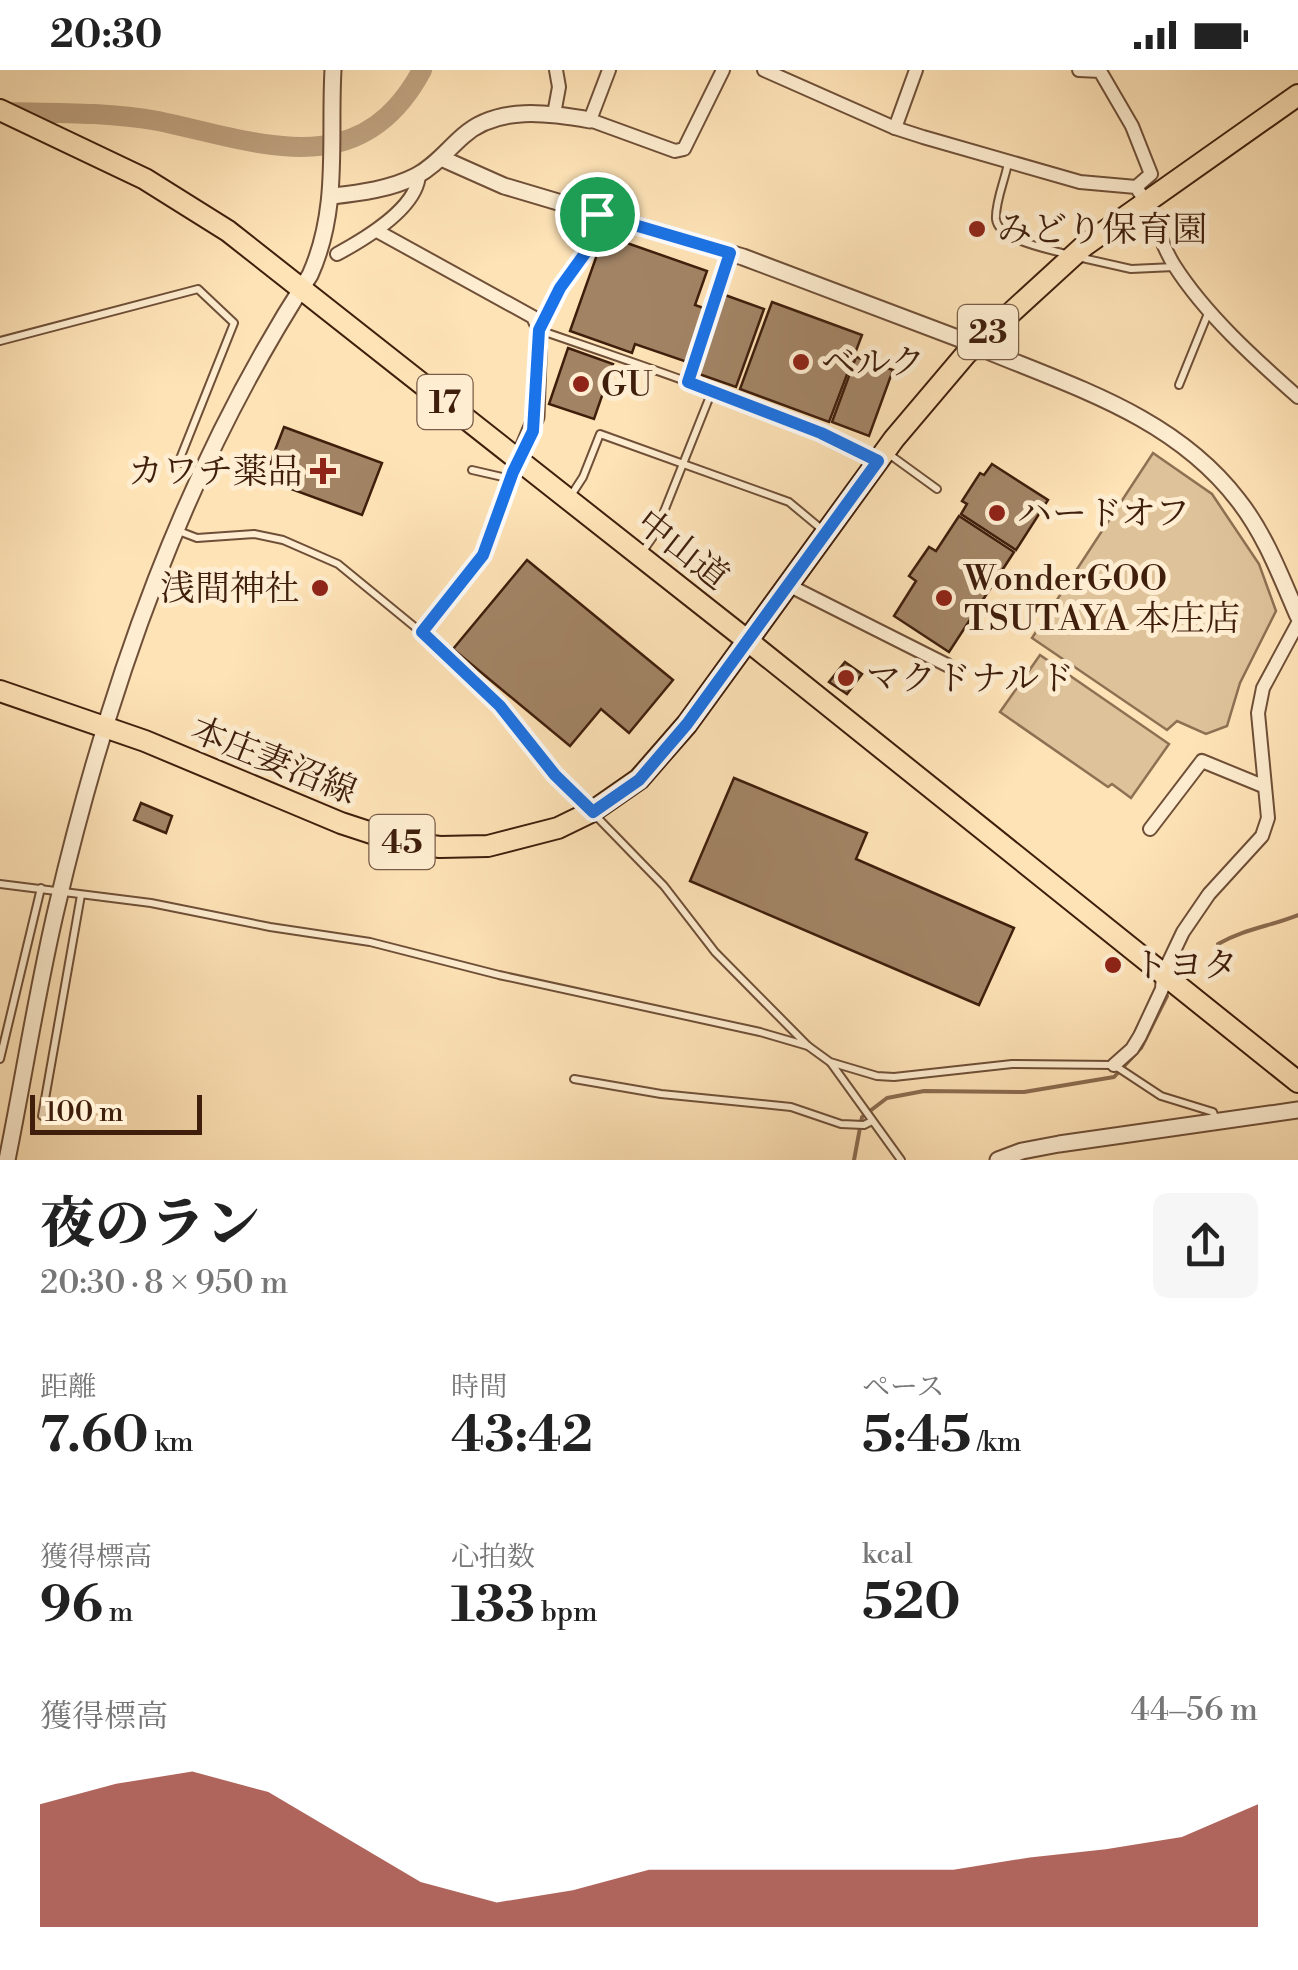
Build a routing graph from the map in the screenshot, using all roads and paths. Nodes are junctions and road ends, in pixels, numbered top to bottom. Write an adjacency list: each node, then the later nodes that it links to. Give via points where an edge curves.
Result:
1 (334, 70): 17 (street)
2 (556, 70): 10 (street)
3 (609, 70): 11 (street)
4 (723, 70): 11 (street, via 684,149)
5 (764, 70): 12 (street)
6 (916, 70): 12 (street)
7 (1079, 70): 16 (street, via 1100,71 1132,126 1151,174)
8 (1298, 95): 16 (main road, 23)
9 (0, 110): 24 (main road, 中山道 / 17, via 135,174 228,231)
10 (554, 114): 11 (street); 13 (street, via 483,124)
11 (590, 120)
12 (894, 128): 14 (street)
13 (441, 158): 15 (street); 18 (street, via 504,186)
14 (1008, 163): 16 (street); 22 (lane, via 999,227 1007,236)
15 (420, 174): 17 (street); 19 (street, via 417,188)
16 (1141, 194): 22 (main road, 23); 23 (street)
17 (332, 196): 24 (street, via 322,247)
18 (597, 214): 20 (street); 26 (street, via 586,252)
19 (377, 231): 21 (street); 26 (street, via 533,317)
20 (730, 253): 27 (street); 30 (lane)
21 (336, 254)
22 (1073, 256): 23 (lane, via 1131,268); 34 (main road, 23, via 966,354)
23 (1175, 267): 25 (street)
24 (302, 288): 37 (main road, 中山道 / 17); 38 (street)
25 (1210, 309): 31 (lane); 33 (street)
26 (539, 330): 30 (lane); 37 (street, via 536,417)
27 (960, 339)
28 (0, 341): 38 (lane, via 198,289 234,323 180,461)
29 (990, 352): 45 (street, via 1112,402 1197,455 1239,500)
30 (688, 382): 32 (lane)
31 (1179, 385)
32 (712, 391): 34 (lane); 35 (lane)
33 (1298, 397)
34 (882, 456): 39 (lane); 42 (main road, 23)
35 (684, 464): 40 (lane, via 600,434); 42 (lane, via 789,502); 43 (lane)
36 (472, 470): 37 (lane)
37 (514, 470): 40 (main road, 中山道 / 17); 46 (lane, via 483,555)
38 (199, 473): 41 (street)
39 (937, 489)
40 (568, 499): 43 (main road, 中山道 / 17)
41 (174, 529): 46 (lane, via 197,538 254,534 283,540 338,564); 50 (street)
42 (826, 533): 44 (main road, 23)
43 (640, 556): 47 (main road, 中山道 / 17)
44 (788, 585): 47 (main road, 23); 48 (street)
45 (1298, 620): 52 (street, via 1263,688)
46 (422, 632): 51 (lane, via 500,706)
47 (748, 640): 53 (main road, 本庄妻沼線 / 45, via 639,780); 59 (main road, 中山道 / 17)
48 (947, 665)
49 (0, 691): 50 (main road, 本庄妻沼線 / 45)
50 (104, 728): 53 (main road, 本庄妻沼線 / 45, via 399,842 488,846); 57 (street)
51 (562, 782): 53 (street)
52 (1262, 786): 54 (street, via 1202,761); 59 (street, via 1268,818 1262,836 1209,894)
53 (593, 812): 60 (lane)
54 (1150, 829)
55 (0, 884): 56 (lane)
56 (41, 888): 57 (lane); 61 (lane)
57 (61, 892): 58 (lane); 70 (street)
58 (81, 896): 60 (lane, via 370,942); 67 (lane)
59 (1163, 974): 63 (street, via 1140,1036); 65 (main road, 中山道 / 17)
60 (808, 1046): 62 (lane)
61 (0, 1059)
62 (830, 1062): 63 (lane, via 894,1077 1012,1064); 68 (lane)
63 (1116, 1067): 69 (lane, via 1161,1096 1213,1112)
64 (574, 1079): 68 (lane, via 791,1107 831,1122)
65 (1298, 1082)
66 (1298, 1110): 69 (street)
67 (42, 1116)
68 (868, 1121): 71 (lane)
69 (1217, 1122): 72 (street, via 1058,1144)
70 (6, 1160)
71 (901, 1160)
72 (998, 1160)

